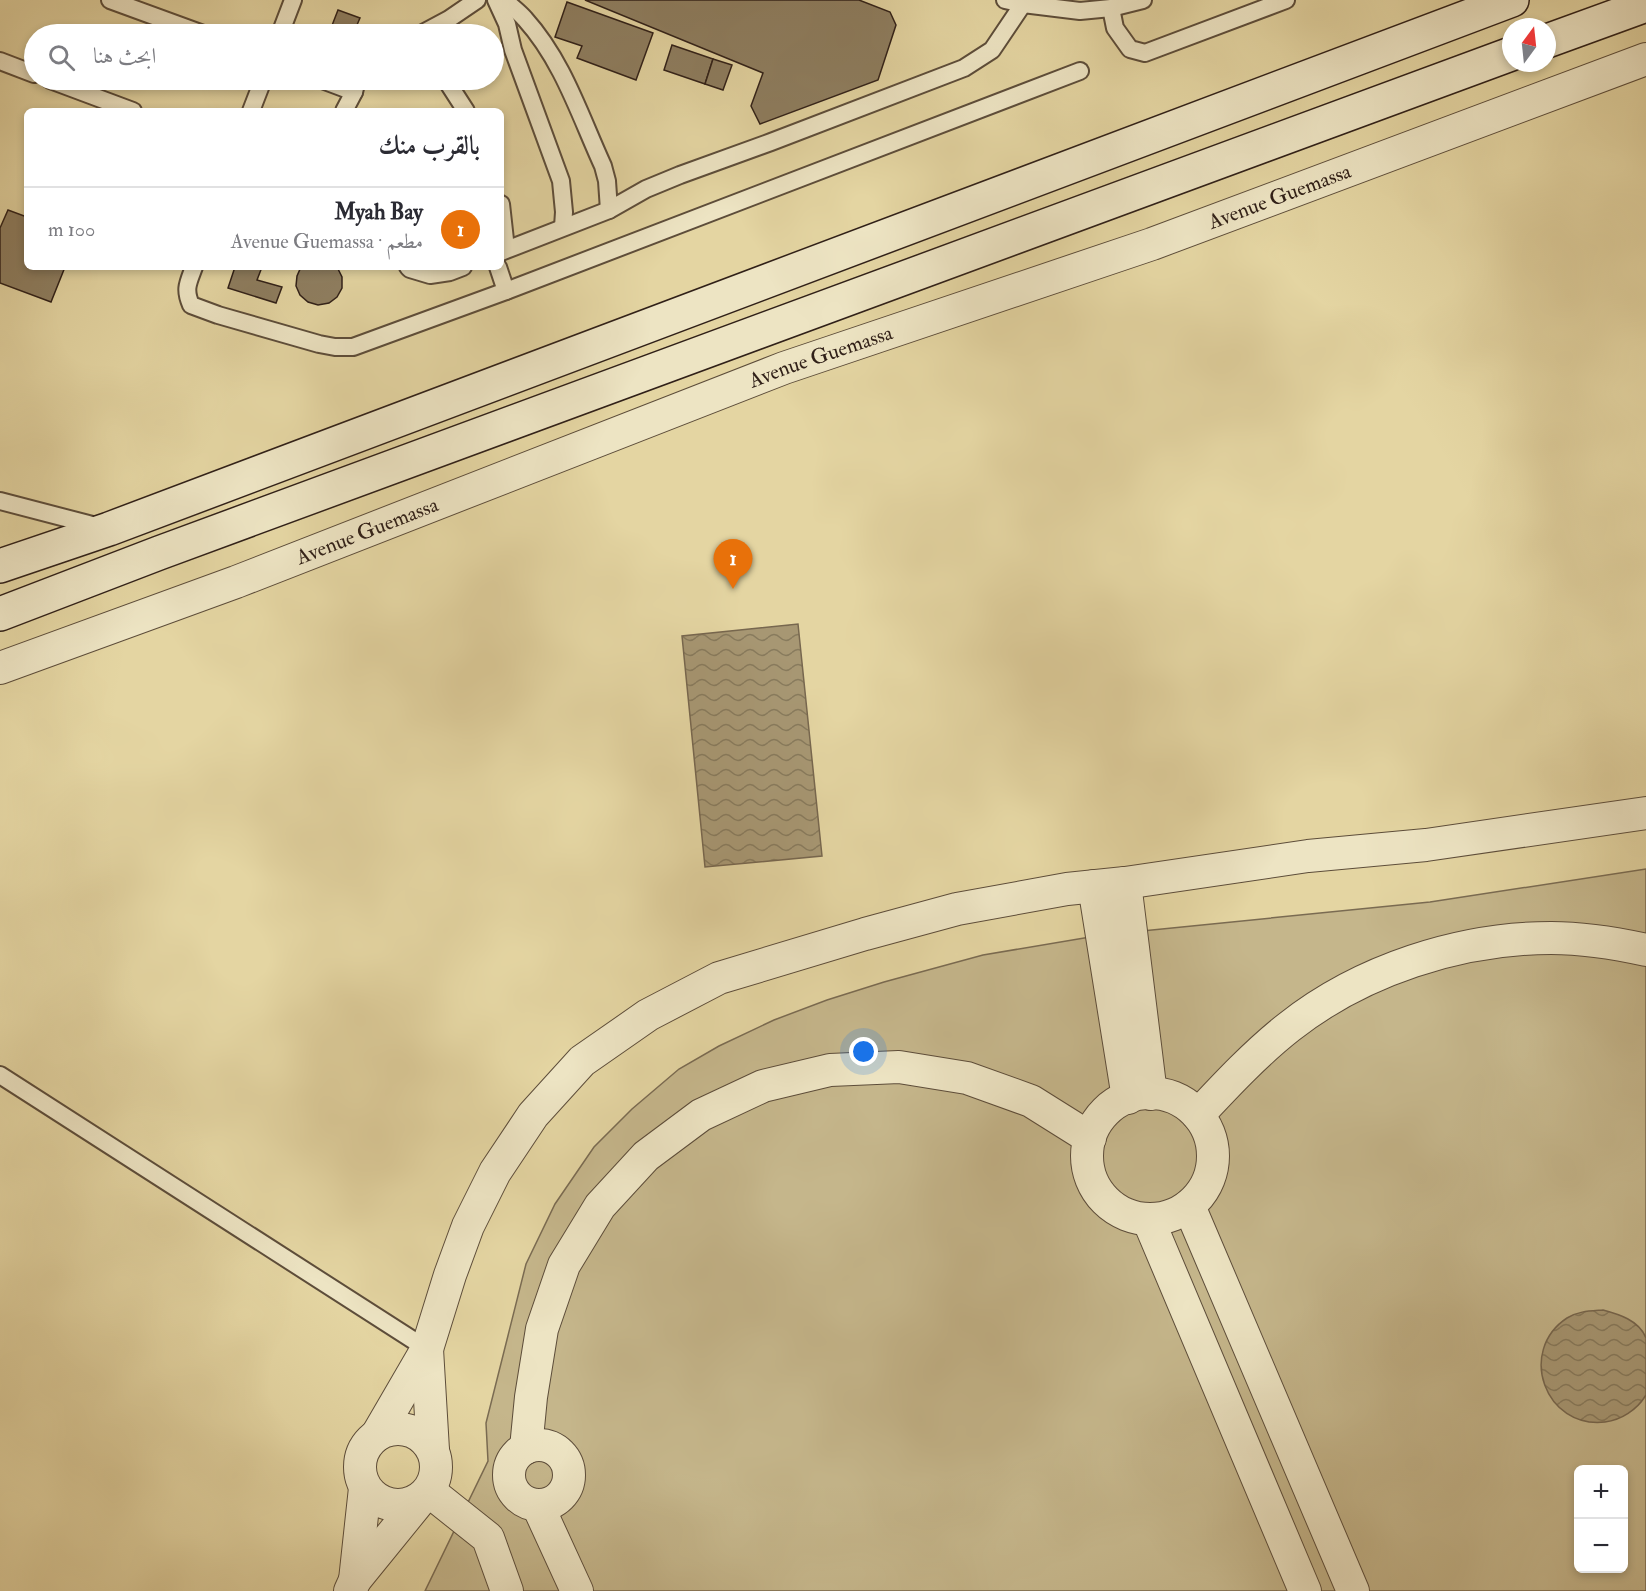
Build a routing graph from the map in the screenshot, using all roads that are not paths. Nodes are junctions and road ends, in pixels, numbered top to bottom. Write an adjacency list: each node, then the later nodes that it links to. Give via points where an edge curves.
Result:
1 (110, 0): 13 (lane)
2 (292, 0): 14 (lane)
3 (477, 0): 15 (lane)
4 (496, 0): 31 (lane, via 561,181)
5 (504, 0): 30 (lane, via 543,41 559,67 603,166)
6 (1005, 0): 10 (lane)
7 (1143, 0): 12 (lane)
8 (1286, 0): 12 (lane, via 1145,53 1130,49 1115,28)
9 (1512, 0): 39 (main road)
10 (1023, 4): 12 (lane, via 1080,11); 30 (lane, via 992,50 964,68 680,175)
11 (1646, 5): 16 (main road)
12 (1111, 8)
13 (176, 24)
14 (284, 24)
15 (440, 24)
16 (1556, 38)
17 (1502, 57): 41 (main road, Avenue Guemassa)
18 (1646, 59): 42 (street, Avenue Guemassa, via 1152,244 784,368 236,582)
19 (0, 61): 20 (lane)
20 (24, 70)
21 (1080, 71): 37 (lane)
22 (77, 90): 26 (lane)
23 (259, 90): 27 (lane)
24 (353, 90): 28 (lane)
25 (452, 90): 29 (lane)
26 (125, 108)
27 (252, 108)
28 (345, 108)
29 (464, 108)
30 (609, 210): 31 (lane)
31 (563, 227): 32 (lane)
32 (504, 250)
33 (193, 270): 37 (lane, via 187,295 191,305 335,347 353,347)
34 (416, 270): 35 (lane, via 430,275)
35 (455, 270)
36 (499, 270): 37 (lane)
37 (506, 291)
38 (0, 501): 39 (lane)
39 (109, 529): 40 (main road)
40 (0, 566)
41 (0, 614)
42 (0, 668)
43 (1646, 813): 44 (street)
44 (1125, 883): 45 (street); 48 (street)
45 (1094, 886): 48 (street); 53 (street, via 957,909 719,978 648,1015 582,1060 533,1115 495,1172 468,1226)
46 (1646, 950): 49 (street, via 1608,942 1552,938 1496,941 1441,952 1388,970 1337,995 1290,1026 1248,1062)
47 (0, 1074): 53 (lane)
48 (1139, 1096): 49 (street, via 1168,1096); 50 (street, via 1111,1107 1098,1120)
49 (1197, 1115): 51 (street, via 1208,1132 1213,1152 1211,1173 1203,1191)
50 (1090, 1138): 52 (street, via 1090,1175 1099,1192 1129,1216); 55 (street, via 1031,1101 967,1078 899,1067 830,1070 764,1086 701,1115 646,1156 600,1206 564,1265 542,1329)
51 (1189, 1206): 52 (street, via 1169,1216); 64 (street)
52 (1148, 1219): 63 (street)
53 (427, 1349): 54 (street); 56 (street)
54 (377, 1435): 56 (street, via 389,1430 408,1430 426,1440); 57 (street, via 368,1443 359,1465)
55 (526, 1448): 59 (street, via 512,1462 509,1481 520,1499); 59 (street, via 536,1445 555,1450 563,1456 569,1474 564,1493 548,1505)
56 (433, 1450): 58 (street, via 437,1471)
57 (365, 1488): 58 (street, via 384,1503 396,1506 408,1505); 60 (street)
58 (424, 1496): 60 (street); 61 (street, via 488,1538)
59 (538, 1506): 62 (street)
60 (352, 1586)
61 (507, 1591)
62 (577, 1591)
63 (1305, 1591)
64 (1353, 1591)

